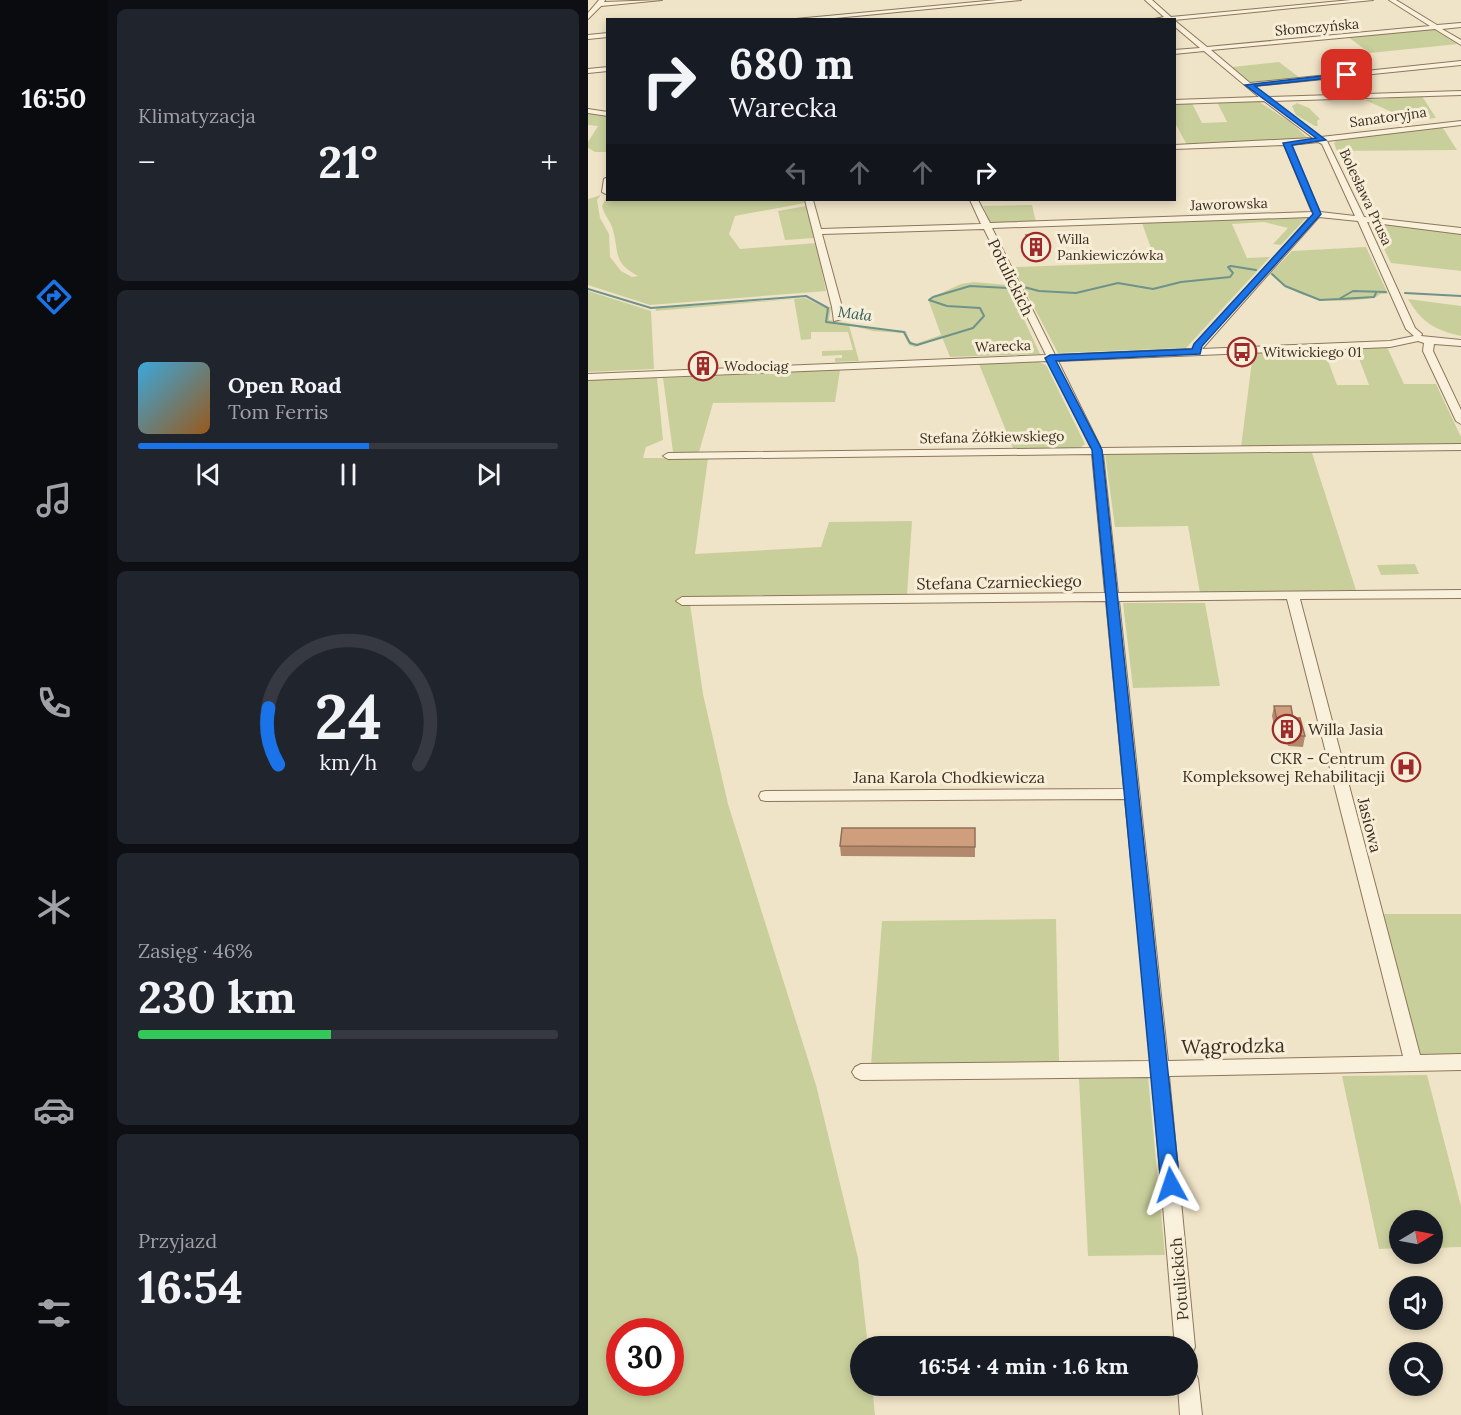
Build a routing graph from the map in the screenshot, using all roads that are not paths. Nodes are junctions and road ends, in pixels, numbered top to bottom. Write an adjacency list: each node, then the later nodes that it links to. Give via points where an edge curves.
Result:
1 (659, 0): 6 (street)
2 (1018, 0): 7 (street)
3 (1148, 0): 11 (street, Bolesława Prusa)
4 (1370, 0): 12 (street)
5 (1392, 0): 15 (street)
6 (600, 2): 8 (street)
7 (865, 10): 9 (street); 10 (street)
8 (588, 17)
9 (803, 18)
10 (870, 18)
11 (1170, 18)
12 (1176, 20)
13 (1176, 23): 19 (street, Bolesława Prusa)
14 (1461, 25): 15 (street, Słomczyńska)
15 (1437, 28): 18 (street); 19 (street, Słomczyńska)
16 (606, 35): 17 (street)
17 (588, 37)
18 (1461, 43)
19 (1206, 49): 20 (street, Słomczyńska); 24 (street, Bolesława Prusa)
20 (1176, 52)
21 (1461, 63): 24 (street)
22 (606, 69): 23 (street)
23 (588, 71)
24 (1248, 85): 26 (street, Bolesława Prusa)
25 (1461, 93): 26 (street)
26 (1265, 99): 27 (street); 31 (street, Bolesława Prusa)
27 (1176, 102)
28 (588, 111): 29 (street)
29 (606, 114)
30 (1461, 123): 31 (street, Sanatoryjna)
31 (1323, 140): 32 (street, Sanatoryjna); 37 (street, Bolesława Prusa)
32 (1287, 143): 33 (street, Sanatoryjna); 36 (street)
33 (1176, 147)
34 (809, 201): 40 (street)
35 (974, 201): 38 (street, Potulickich)
36 (1317, 214): 37 (street, Jaworowska); 38 (street, Jaworowska); 44 (street, via 1198,346)
37 (1361, 219): 39 (street, Jaworowska); 42 (street, Bolesława Prusa, via 1411,330)
38 (987, 227): 40 (street, Jaworowska); 45 (street, Potulickich)
39 (1461, 231)
40 (818, 232): 41 (street)
41 (837, 319)
42 (1427, 336): 43 (street, Warecka); 44 (street, Warecka, via 1390,344); 47 (street, Bolesława Prusa, via 1428,351)
43 (1461, 341)
44 (1197, 352): 45 (street, Warecka)
45 (1050, 358): 46 (street, Warecka); 49 (street, Potulickich)
46 (588, 377)
47 (1461, 421)
48 (1461, 447): 49 (street, Stefana Żółkiewskiego)
49 (1097, 450): 50 (street, Stefana Żółkiewskiego); 52 (street, Potulickich)
50 (668, 456)
51 (1461, 594): 53 (street, Stefana Czarnieckiego)
52 (1112, 597): 53 (street, Stefana Czarnieckiego); 54 (street, Stefana Czarnieckiego); 55 (street, Potulickich)
53 (1293, 597): 58 (street, Jasiowa)
54 (682, 602)
55 (1133, 794): 56 (street, Jana Karola Chodkiewicza); 59 (street, Potulickich)
56 (766, 796)
57 (1461, 1062): 58 (street, Wągrodzka)
58 (1413, 1063): 59 (street, Wągrodzka)
59 (1160, 1069): 60 (street, Wągrodzka); 61 (street, Potulickich)
60 (861, 1072)
61 (1184, 1336)
62 (1189, 1396): 63 (street)
63 (1191, 1415)

